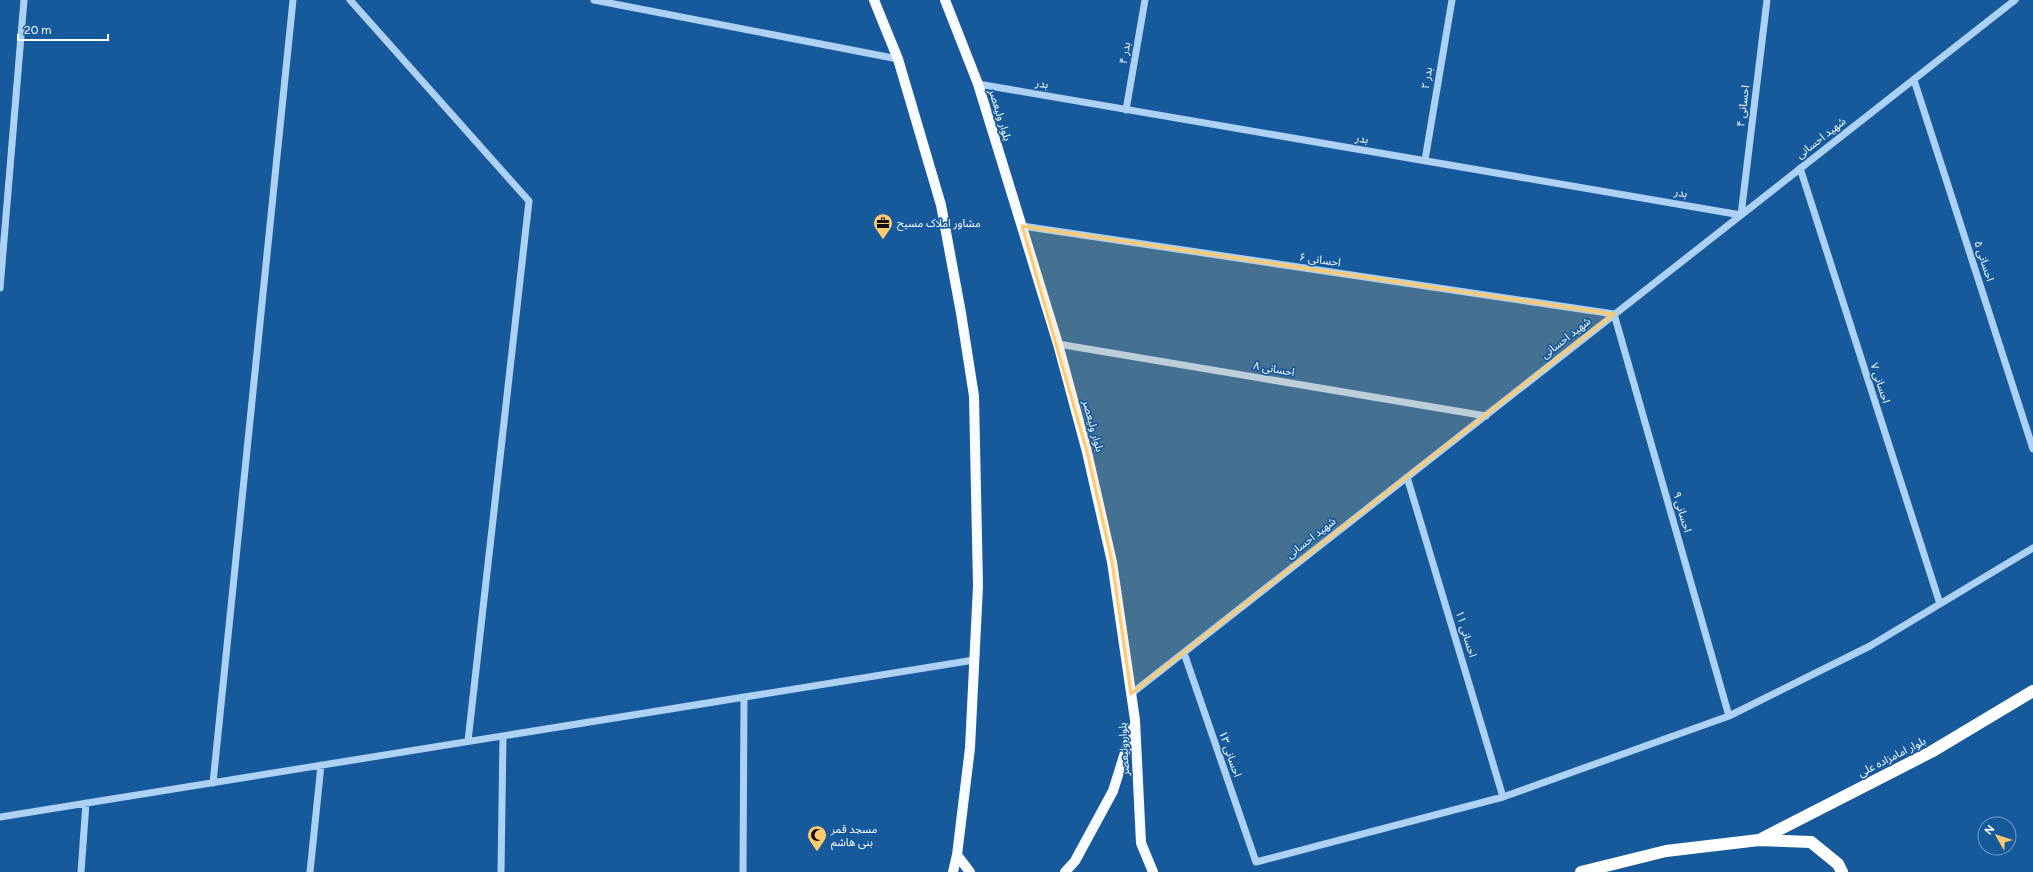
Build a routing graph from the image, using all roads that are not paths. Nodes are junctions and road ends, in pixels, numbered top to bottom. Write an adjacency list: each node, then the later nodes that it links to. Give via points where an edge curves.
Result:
1 (24, 0): 19 (street)
2 (293, 0): 37 (street)
3 (350, 0): 35 (street, via 529,201)
4 (594, 0): 11 (street)
5 (874, 0): 11 (main road)
6 (945, 0): 13 (main road, بلوار ولیعصر)
7 (1145, 0): 14 (street, بدر ۴)
8 (1452, 0): 15 (street, بدر ۲)
9 (1767, 0): 17 (street, احسانی ۴)
10 (2015, 0): 12 (street, شهید احسانی)
11 (898, 59): 28 (main road, via 941,204 974,396 978,586)
12 (1914, 80): 16 (street, شهید احسانی); 23 (street, احسانی ۵)
13 (978, 84): 14 (street, بدر); 18 (main road, بلوار ولیعصر)
14 (1126, 110): 15 (street, بدر)
15 (1425, 160): 17 (street, بدر)
16 (1800, 168): 17 (street, شهید احسانی); 26 (street, احسانی ۷)
17 (1742, 214): 20 (street, شهید احسانی)
18 (1022, 226): 20 (street, احسانی ۶); 21 (main road, بلوار ولیعصر)
19 (0, 288)
20 (1614, 314): 22 (street, شهید احسانی); 32 (street, احسانی ۹)
21 (1058, 344): 22 (street, احسانی ۸); 30 (main road, بلوار ولیعصر, via 1087,452 1112,562)
22 (1486, 416): 24 (street, شهید احسانی)
23 (2033, 450)
24 (1407, 477): 27 (street, شهید احسانی); 38 (street, احسانی ۱۱)
25 (2033, 548): 26 (street)
26 (1940, 604): 32 (street, via 1870,646)
27 (1184, 653): 30 (street, شهید احسانی); 38 (street, احسانی ۱۳, via 1256,862)
28 (974, 660): 31 (street); 42 (main road, via 970,748)
29 (2033, 691): 41 (highway, بلوار امامزاده علی, via 1931,752)
30 (1131, 694): 33 (main road, بلوار ولیعصر)
31 (744, 697): 34 (street); 46 (street)
32 (1729, 716): 38 (street)
33 (1135, 720): 49 (main road, via 1113,791 1075,862); 50 (main road, بلوار ولیعصر, via 1141,843)
34 (503, 736): 35 (street); 45 (street)
35 (468, 741): 36 (street)
36 (321, 765): 37 (street); 44 (street)
37 (213, 783): 39 (street)
38 (1503, 797)
39 (86, 803): 40 (street); 43 (street)
40 (0, 817)
41 (1759, 840): 51 (highway, via 1666,851); 52 (highway, via 1811,842 1838,864)
42 (957, 855): 47 (main road); 48 (main road)
43 (81, 872)
44 (310, 872)
45 (501, 872)
46 (743, 872)
47 (953, 872)
48 (970, 872)
49 (1065, 872)
50 (1153, 872)
51 (1581, 872)
52 (1842, 872)

